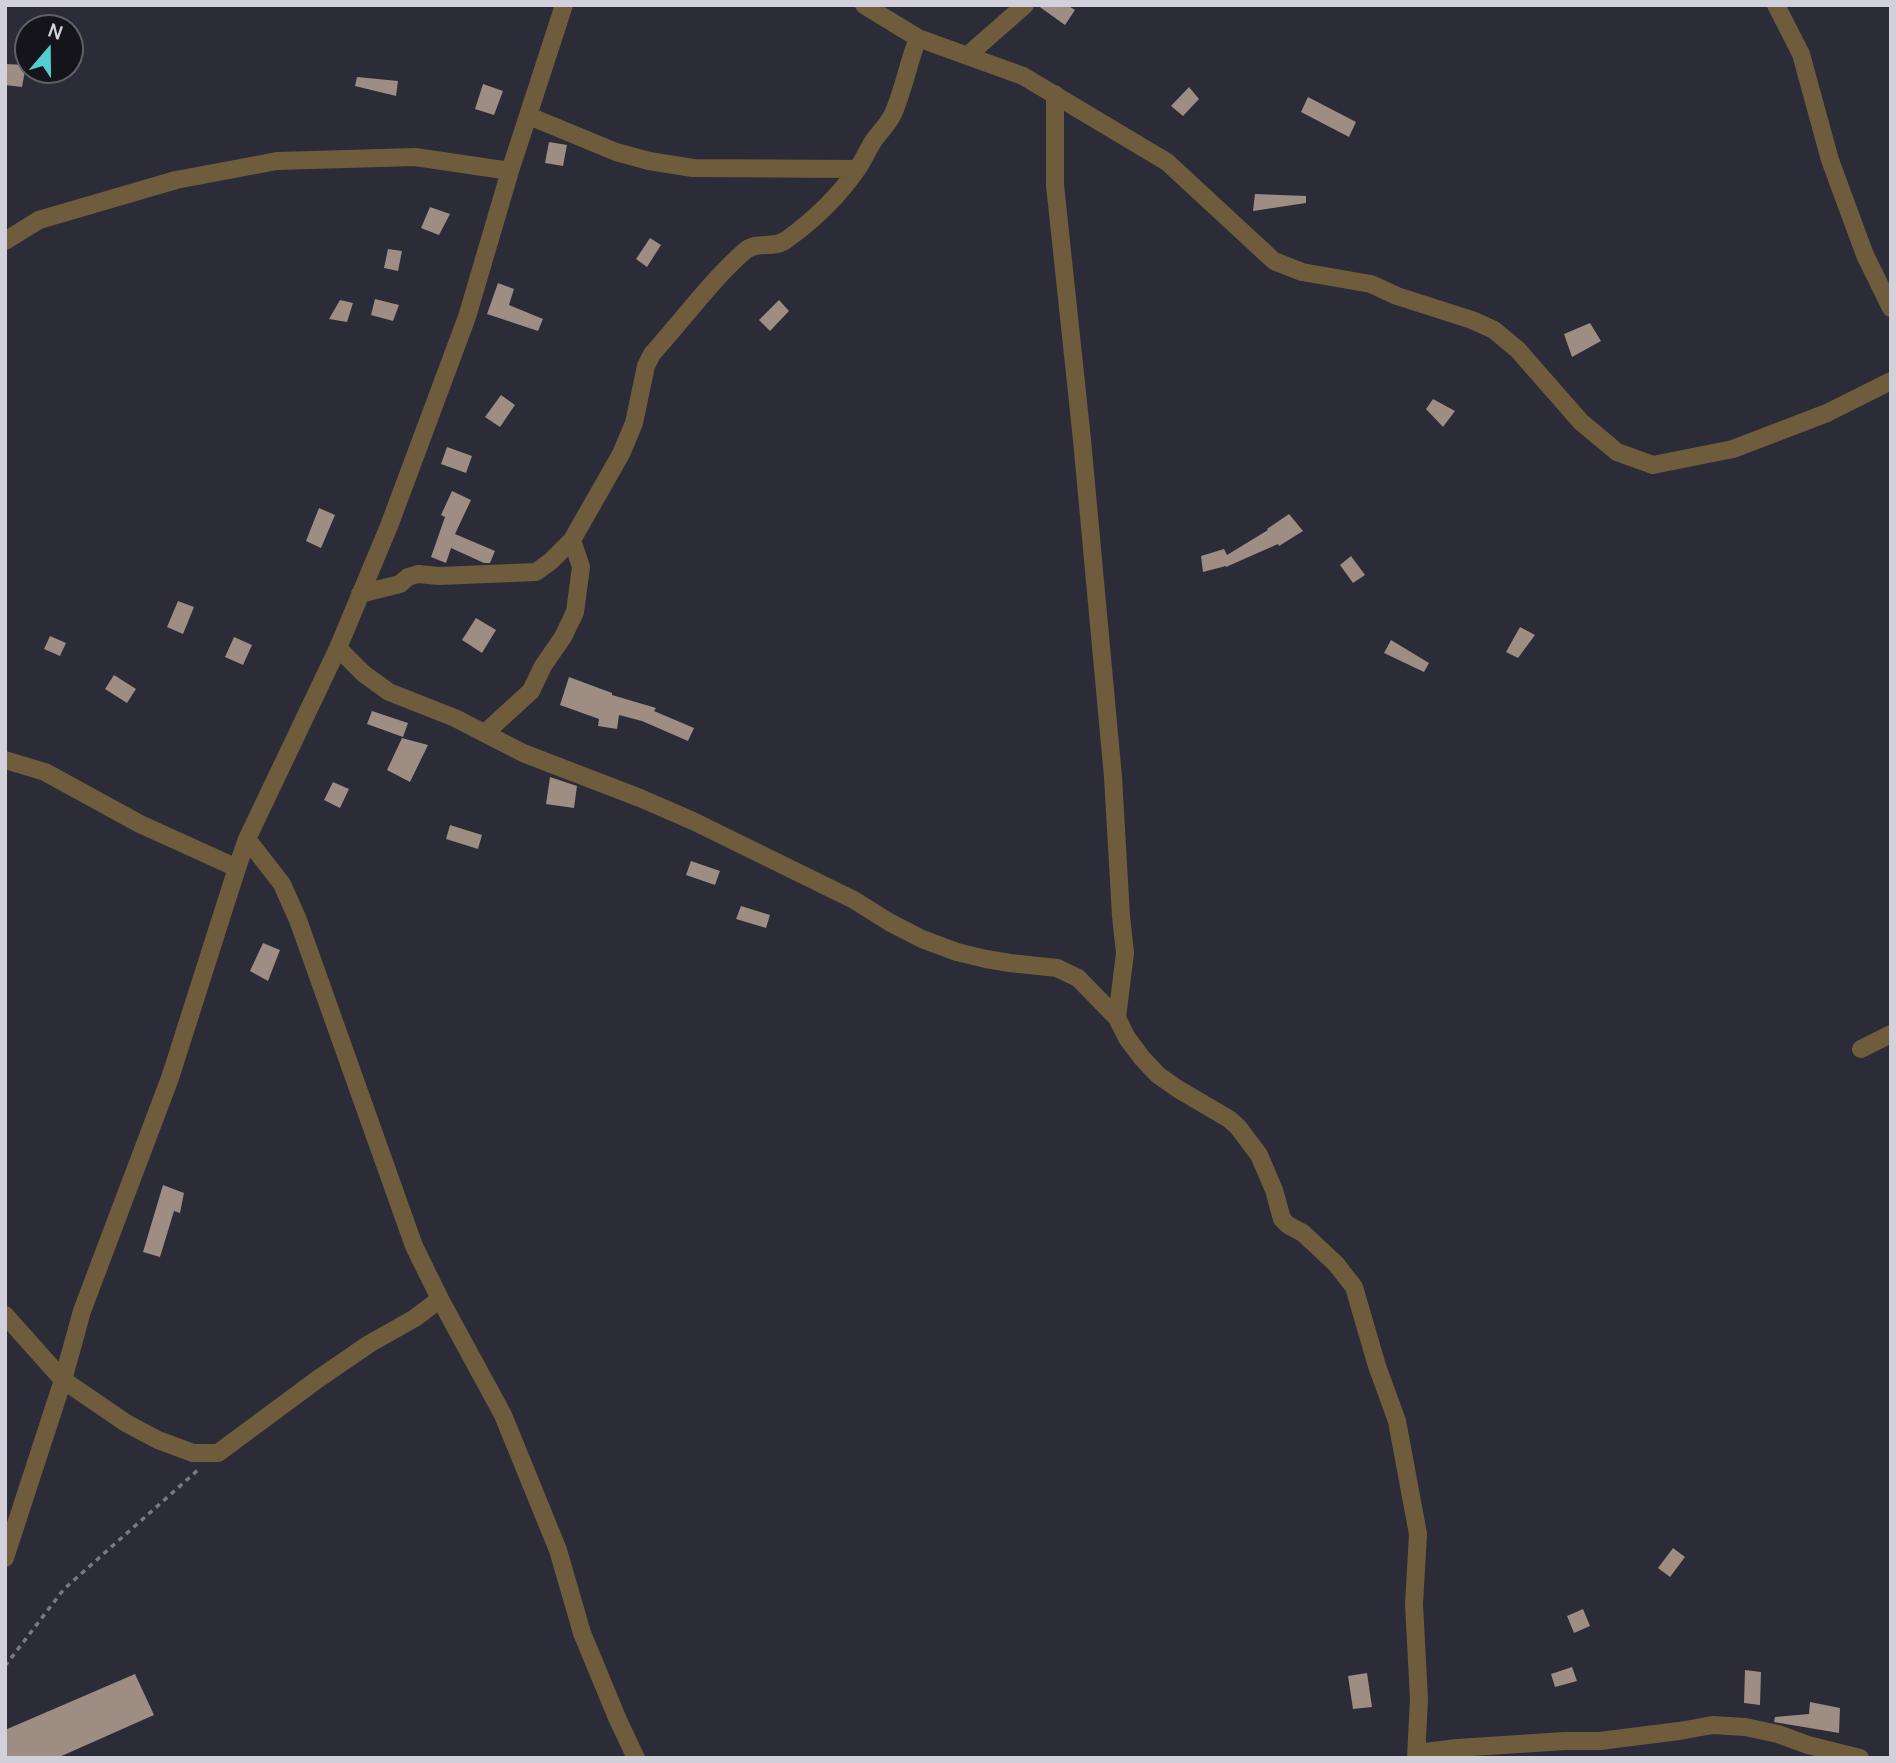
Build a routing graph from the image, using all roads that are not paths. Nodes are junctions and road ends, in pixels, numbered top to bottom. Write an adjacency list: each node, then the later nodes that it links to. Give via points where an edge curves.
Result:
1 (564, 5): 8 (street)
2 (864, 5): 5 (street)
3 (1025, 5): 6 (street)
4 (1776, 5): 12 (street, via 1801,54 1835,172 1865,255)
5 (918, 38): 6 (street); 9 (street, via 893,114)
6 (968, 55): 7 (street)
7 (1055, 94): 13 (street, via 1167,162 1274,261 1302,272 1371,284 1493,330 1518,350 1581,422 1617,452 1653,465 1732,449 1827,413); 21 (street, via 1056,198 1113,777 1125,953)
8 (529, 116): 9 (street, via 649,161 694,168); 10 (street)
9 (857, 169): 14 (street, via 836,196 783,243 749,248 652,354 621,454)
10 (510, 171): 11 (street, via 415,157 277,161 151,187 39,220); 15 (street, via 467,317)
11 (5, 241)
12 (1891, 308)
13 (1891, 382)
14 (572, 540): 15 (street, via 536,572 418,574 400,584); 17 (street, via 581,567 575,612 531,691)
15 (360, 594): 16 (street)
16 (338, 648): 17 (street, via 390,692); 19 (street)
17 (485, 733): 21 (street, via 523,753 693,821 922,939 957,952 1057,968 1078,978)
18 (5, 761): 20 (street, via 45,772 140,824)
19 (247, 839): 20 (street); 24 (street, via 282,884 298,920 414,1246)
20 (237, 868): 26 (street, via 170,1078 82,1311)
21 (1117, 1018): 28 (street, via 1127,1038 1158,1075 1242,1132 1259,1155 1282,1219 1336,1264 1354,1287 1397,1421 1418,1534)
22 (1891, 1034): 23 (street)
23 (1861, 1049)
24 (440, 1299): 26 (street, via 318,1379 218,1453 193,1452 158,1440); 29 (street, via 503,1415 558,1550 582,1633)
25 (5, 1314): 26 (street)
26 (62, 1380): 27 (street)
27 (5, 1558)
28 (1417, 1755): 30 (street, via 1457,1748 1600,1741 1713,1725 1745,1727)
29 (636, 1758)
30 (1860, 1758)

